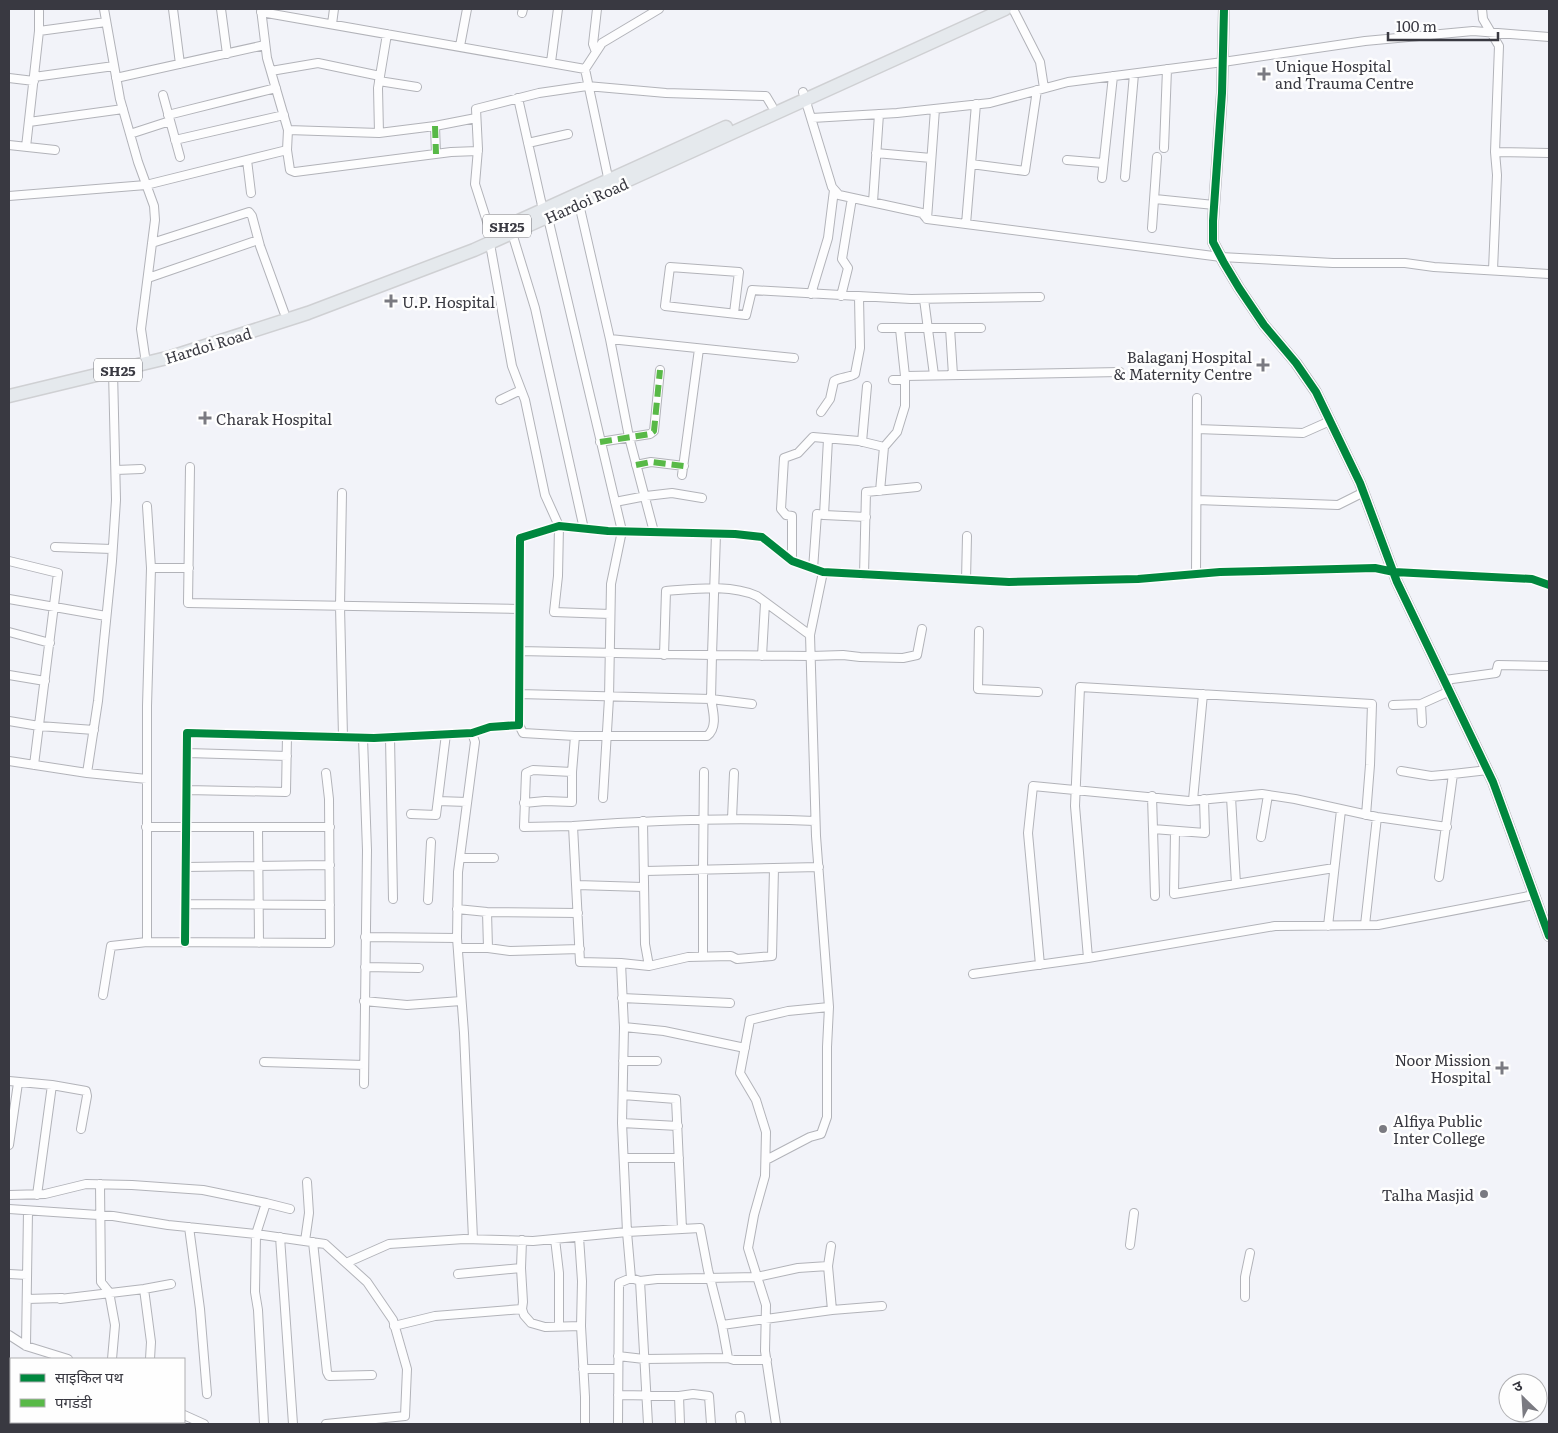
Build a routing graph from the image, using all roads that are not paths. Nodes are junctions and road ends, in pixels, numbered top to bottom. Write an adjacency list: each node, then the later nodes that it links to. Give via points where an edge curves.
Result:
1 (104, 9): 17 (street)
2 (173, 9): 29 (street)
3 (220, 9): 26 (street)
4 (334, 9): 18 (street)
5 (467, 9): 24 (street)
6 (558, 9): 27 (street)
7 (597, 9): 25 (street, via 593,44)
8 (659, 9): 25 (street, via 602,43)
9 (986, 9): 45 (main road, Hardoi Road / SH25)
10 (1005, 9): 45 (main road, Hardoi Road / SH25)
11 (1013, 9): 43 (street, via 1040,62)
12 (1224, 9): 28 (street)
13 (1482, 9): 20 (street, via 1483,19)
14 (261, 10): 16 (street); 23 (street)
15 (39, 11): 19 (street)
16 (291, 13): 18 (street)
17 (106, 22): 19 (street); 30 (street)
18 (332, 24): 21 (street)
19 (39, 31): 39 (street)
20 (1492, 33): 22 (street); 28 (street, via 1472,31 1370,40); 70 (street, via 1499,46)
21 (387, 34): 24 (street); 38 (street)
22 (1549, 37)
23 (265, 45): 26 (street); 33 (street)
24 (460, 46): 27 (street)
25 (596, 52): 31 (street)
26 (227, 54): 29 (street)
27 (551, 62): 31 (street)
28 (1223, 62): 32 (street); 92 (street)
29 (180, 64): 37 (street)
30 (114, 66): 37 (street); 39 (street)
31 (585, 69): 40 (street)
32 (1167, 69): 34 (street); 66 (street)
33 (271, 71): 38 (street, via 318,63); 42 (street)
34 (1134, 74): 35 (street); 81 (street)
35 (1113, 76): 43 (street); 79 (street)
36 (9, 78): 39 (street)
37 (116, 78): 49 (street)
38 (379, 78): 41 (street); 59 (street)
39 (34, 79): 56 (street)
40 (587, 86): 46 (street); 48 (street, via 666,93 766,96); 83 (street)
41 (417, 87)
42 (276, 88): 52 (street); 53 (street)
43 (1041, 89): 47 (street); 80 (street, via 1025,171)
44 (163, 95): 53 (street)
45 (805, 96): 48 (main road, Hardoi Road / SH25); 55 (street); 83 (main road, Hardoi Road / SH25)
46 (518, 98): 54 (street, via 476,109); 63 (street)
47 (976, 104): 50 (street); 80 (street)
48 (772, 106): 83 (main road, Hardoi Road / SH25)
49 (123, 108): 56 (street); 60 (street)
50 (935, 109): 51 (street); 76 (street)
51 (880, 114): 55 (street); 72 (street)
52 (284, 115): 58 (street); 62 (street)
53 (169, 118): 60 (street); 62 (street)
54 (476, 118): 57 (street); 69 (street)
55 (812, 118): 85 (street)
56 (29, 122): 65 (street)
57 (435, 126): 59 (street); 73 (street)
58 (288, 130): 59 (street); 68 (street)
59 (379, 133)
60 (130, 134): 84 (street)
61 (568, 134): 63 (street)
62 (175, 140): 74 (street)
63 (528, 143): 93 (street)
64 (9, 145): 65 (street)
65 (26, 147): 67 (street)
66 (1164, 148)
67 (55, 150)
68 (287, 150): 73 (street, via 290,170 295,172); 77 (street)
69 (478, 151): 73 (street); 98 (street, via 475,184)
70 (1496, 152): 71 (street); 102 (street, via 1498,175)
71 (1549, 152)
72 (876, 153): 76 (street); 90 (street)
73 (436, 154)
74 (180, 157)
75 (1157, 157): 89 (street)
76 (931, 158): 94 (street)
77 (247, 160): 84 (street); 86 (street)
78 (1067, 160): 79 (street)
79 (1103, 163): 82 (street)
80 (971, 164): 95 (street)
81 (1125, 177)
82 (1102, 178)
83 (610, 184): 91 (main road, Hardoi Road / SH25); 93 (main road, Hardoi Road / SH25)
84 (146, 185): 87 (street); 100 (street, via 154,206)
85 (834, 190): 88 (street, via 839,195); 105 (street, via 828,238)
86 (251, 193)
87 (9, 196)
88 (852, 198): 90 (street); 106 (street, via 842,259 848,268)
89 (1155, 199): 92 (street); 96 (street)
90 (873, 202): 94 (street, via 922,213)
91 (579, 204): 93 (main road, Hardoi Road / SH25); 117 (street)
92 (1214, 205): 101 (street, via 1213,242)
93 (546, 214): 97 (main road, Hardoi Road / SH25); 98 (main road, Hardoi Road / SH25); 139 (street)
94 (927, 219): 95 (street)
95 (966, 224): 101 (street)
96 (1152, 228)
97 (512, 234): 98 (main road, Hardoi Road / SH25); 160 (street, via 535,308)
98 (490, 239): 110 (main road, Hardoi Road / SH25); 120 (main road, Hardoi Road / SH25, via 308,313 171,358); 130 (street, via 512,366)
99 (258, 240): 100 (street, via 249,212); 104 (street); 110 (street)
100 (152, 243): 104 (street)
101 (1221, 257): 102 (street, via 1405,263); 135 (street, via 1264,325 1316,392)
102 (1493, 270): 103 (street)
103 (1549, 274)
104 (148, 278): 120 (street, via 141,329)
105 (811, 294): 106 (street); 111 (street, via 752,290 746,315)
106 (841, 296): 107 (street)
107 (859, 297): 109 (street); 134 (street, via 860,348 855,374 834,381 830,399)
108 (1040, 297): 109 (street)
109 (924, 299): 116 (street)
110 (284, 312): 120 (main road, Hardoi Road / SH25)
111 (734, 313): 111 (street, via 664,306 670,267 739,272)
112 (882, 328): 115 (street)
113 (950, 328): 114 (street); 116 (street); 124 (street)
114 (981, 328)
115 (900, 329): 116 (street); 126 (street)
116 (928, 329): 125 (street)
117 (610, 339): 118 (street); 137 (street)
118 (699, 349): 119 (street); 143 (street)
119 (794, 358)
120 (145, 359): 122 (main road, Hardoi Road / SH25); 129 (main road, Hardoi Road / SH25)
121 (660, 370): 137 (street, via 654,432)
122 (113, 371): 131 (main road, Hardoi Road / SH25); 146 (street)
123 (1120, 372): 124 (street)
124 (953, 375): 125 (street)
125 (934, 376): 126 (street)
126 (905, 378): 127 (street); 141 (street, via 904,406 897,432)
127 (893, 380)
128 (868, 386): 140 (street)
129 (9, 387)
130 (521, 390): 133 (street); 159 (street, via 544,495)
131 (9, 396)
132 (1197, 398): 136 (street)
133 (500, 400)
134 (821, 412)
135 (1330, 421): 136 (street, via 1303,433); 150 (street)
136 (1197, 429): 154 (street)
137 (629, 437): 139 (street); 142 (street)
138 (828, 438): 140 (street); 157 (street); 168 (street, via 813,437 798,453 784,458 781,509 792,516)
139 (600, 442): 155 (street)
140 (862, 442): 141 (street)
141 (884, 447): 149 (street)
142 (636, 465): 143 (street, via 651,462); 152 (street)
143 (684, 466): 147 (street)
144 (190, 467): 170 (street)
145 (141, 469): 146 (street)
146 (116, 470): 166 (street)
147 (682, 476)
148 (917, 487): 149 (street)
149 (880, 491): 158 (street, via 866,492)
150 (1364, 492): 154 (street, via 1338,505); 173 (street)
151 (342, 493): 181 (street)
152 (646, 496): 153 (street, via 672,493); 155 (street); 162 (street)
153 (702, 498)
154 (1197, 500): 175 (street)
155 (615, 502): 161 (street)
156 (147, 506): 169 (street)
157 (824, 515): 158 (street); 171 (street, via 816,514)
158 (866, 517): 174 (street)
159 (559, 526): 160 (street); 183 (street, via 520,538); 184 (street, via 554,612)
160 (584, 529): 161 (street)
161 (622, 531): 162 (street); 184 (street, via 611,584)
162 (654, 532): 163 (street)
163 (716, 534): 168 (street, via 762,537); 178 (street)
164 (967, 536): 176 (street)
165 (55, 548): 166 (street)
166 (112, 549): 185 (street)
167 (9, 561): 182 (street, via 58,573)
168 (792, 562): 171 (street)
169 (151, 568): 170 (street); 235 (street)
170 (189, 568): 181 (street, via 188,603)
171 (813, 569): 172 (street)
172 (823, 572): 174 (street); 189 (street)
173 (1394, 572): 175 (street, via 1375,568); 177 (street, via 1532,579); 199 (street)
174 (864, 574): 176 (street)
175 (1196, 574): 176 (street, via 1138,579)
176 (966, 580)
177 (1549, 585)
178 (714, 589): 180 (street, via 748,592); 193 (street, via 666,591); 194 (street)
179 (9, 598): 182 (street)
180 (765, 603): 189 (street); 195 (street)
181 (340, 606): 183 (street); 220 (street)
182 (54, 608): 185 (street); 190 (street)
183 (520, 610): 191 (street)
184 (610, 614): 192 (street)
185 (106, 616): 214 (street)
186 (922, 629): 196 (street, via 917,655 903,658)
187 (978, 631): 202 (street, via 978,689)
188 (9, 632): 190 (street)
189 (810, 635): 196 (street)
190 (50, 643): 200 (street)
191 (519, 652): 192 (street); 203 (street)
192 (610, 654): 193 (street); 205 (street)
193 (664, 655): 194 (street)
194 (712, 655): 195 (street); 206 (street)
195 (762, 656): 196 (street)
196 (810, 656): 254 (street)
197 (1549, 666): 199 (street, via 1498,665 1496,673)
198 (9, 675): 200 (street)
199 (1445, 680): 201 (street)
200 (44, 681): 213 (street)
201 (1450, 691): 208 (street); 227 (street)
202 (1038, 692)
203 (519, 694): 205 (street); 212 (street)
204 (1203, 694): 237 (street, via 1080,687); 243 (street); 249 (street, via 1372,704)
205 (609, 698): 206 (street); 219 (street)
206 (711, 699): 207 (street); 219 (street, via 713,728 706,736)
207 (752, 704)
208 (1421, 704): 209 (street); 211 (street)
209 (1393, 705)
210 (9, 721): 213 (street)
211 (1422, 723)
212 (519, 725): 215 (street, via 490,727); 218 (street, via 523,732)
213 (39, 726): 214 (street); 226 (street)
214 (94, 730): 232 (street)
215 (472, 733): 216 (street); 245 (street, via 475,742)
216 (446, 734): 221 (street); 244 (street)
217 (287, 736): 220 (street); 223 (street, via 187,733); 224 (street)
218 (575, 736): 219 (street); 230 (street)
219 (606, 736): 241 (street)
220 (343, 737): 222 (street)
221 (390, 737): 222 (street); 281 (street)
222 (364, 738): 292 (street)
223 (187, 753): 224 (street); 236 (street)
224 (287, 756): 236 (street, via 286,792)
225 (9, 761): 226 (street)
226 (34, 765): 232 (street)
227 (1488, 770): 234 (street); 279 (street)
228 (1401, 771): 234 (street, via 1431,776)
229 (326, 772): 259 (street)
230 (572, 772): 246 (street, via 534,770 526,773); 246 (street, via 572,802)
231 (704, 772): 251 (street)
232 (86, 773): 235 (street)
233 (734, 773): 252 (street)
234 (1453, 774): 260 (street)
235 (146, 779): 256 (street)
236 (186, 790): 257 (street)
237 (1076, 790): 239 (street); 301 (street); 303 (street, via 1033,786 1028,833)
238 (1268, 795): 240 (street); 247 (street); 263 (street)
239 (1152, 796): 243 (street); 261 (street)
240 (1231, 797): 242 (street); 276 (street)
241 (603, 798)
242 (1204, 799): 243 (street); 262 (street, via 1205,834)
243 (1193, 800)
244 (438, 801): 245 (street); 248 (street, via 436,815)
245 (467, 802): 265 (street)
246 (524, 803): 255 (street, via 524,827)
247 (1341, 810): 249 (street); 272 (street)
248 (411, 814)
249 (1366, 815): 250 (street)
250 (1377, 817): 260 (street); 289 (street)
251 (704, 819): 252 (street); 253 (street); 273 (street)
252 (732, 819): 254 (street)
253 (643, 821): 255 (street); 274 (street)
254 (815, 821): 270 (street)
255 (573, 826): 277 (street)
256 (146, 827): 257 (street); 294 (street)
257 (186, 827): 258 (street); 268 (street)
258 (258, 827): 259 (street); 269 (street)
259 (330, 827): 267 (street)
260 (1447, 827): 275 (street)
261 (1153, 829): 262 (street); 280 (street)
262 (1175, 831): 276 (street, via 1174,894)
263 (1262, 837)
264 (431, 842): 282 (street)
265 (460, 858): 266 (street); 286 (street)
266 (494, 858)
267 (330, 865): 269 (street); 285 (street)
268 (186, 866): 269 (street); 283 (street)
269 (258, 866): 284 (street)
270 (819, 867): 271 (street); 313 (street)
271 (774, 868): 273 (street); 300 (street, via 772,956)
272 (1334, 868): 276 (street); 290 (street)
273 (702, 869): 274 (street); 300 (street)
274 (645, 871): 278 (street)
275 (1439, 877)
276 (1236, 884)
277 (577, 885): 278 (street); 288 (street)
278 (644, 887): 304 (street, via 645,944)
279 (1534, 895): 289 (street); 291 (street)
280 (1155, 896)
281 (393, 899)
282 (428, 900)
283 (186, 904): 284 (street); 295 (street)
284 (259, 904): 285 (street); 296 (street)
285 (330, 905): 296 (street, via 330,943)
286 (457, 909): 287 (street); 293 (street)
287 (486, 912): 288 (street); 298 (street)
288 (578, 913): 299 (street)
289 (1365, 925): 290 (street)
290 (1328, 926): 301 (street, via 1276,926)
291 (1549, 936)
292 (365, 937): 293 (street); 305 (street)
293 (457, 938): 297 (street)
294 (147, 942): 295 (street); 308 (street, via 110,946)
295 (185, 942): 296 (street)
296 (259, 943)
297 (458, 948): 298 (street); 311 (street)
298 (488, 948): 299 (street, via 510,951)
299 (580, 949): 302 (street, via 580,962)
300 (703, 956): 304 (street)
301 (1088, 958): 303 (street)
302 (621, 963): 304 (street); 309 (street)
303 (1040, 965): 307 (street)
304 (649, 966)
305 (365, 967): 306 (street); 310 (street)
306 (419, 968)
307 (973, 974)
308 (103, 995)
309 (622, 998): 312 (street); 314 (street)
310 (364, 1001): 311 (street, via 407,1005); 319 (street)
311 (461, 1001): 348 (street)
312 (730, 1003)
313 (830, 1007): 315 (street, via 788,1011 750,1020); 331 (street, via 827,1117 821,1134)
314 (624, 1027): 315 (street, via 664,1031); 316 (street)
315 (745, 1048): 331 (street, via 740,1073 756,1100 766,1132)
316 (623, 1061): 317 (street); 324 (street)
317 (657, 1061)
318 (264, 1062): 319 (street)
319 (364, 1065): 322 (street)
320 (9, 1082): 321 (street)
321 (18, 1083): 323 (street); 328 (street)
322 (364, 1084)
323 (52, 1085): 327 (street, via 86,1092); 335 (street)
324 (622, 1095): 325 (street); 326 (street, via 676,1099)
325 (622, 1123): 326 (street); 329 (street)
326 (678, 1126): 330 (street)
327 (81, 1129)
328 (9, 1146)
329 (624, 1158): 330 (street); 344 (street)
330 (679, 1158): 343 (street)
331 (766, 1160): 361 (street, via 748,1248)
332 (307, 1182): 351 (street)
333 (100, 1184): 335 (street); 336 (street, via 203,1190); 341 (street)
334 (9, 1195): 335 (street)
335 (37, 1195)
336 (266, 1203): 337 (street); 345 (street)
337 (290, 1208)
338 (9, 1209): 339 (street)
339 (28, 1210): 341 (street); 360 (street)
340 (1134, 1213): 352 (street)
341 (101, 1215): 342 (street); 367 (street, via 101,1282)
342 (189, 1227): 345 (street); 390 (street)
343 (682, 1229): 344 (street); 363 (street, via 700,1228)
344 (627, 1232): 347 (street); 362 (street)
345 (256, 1234): 346 (street); 398 (street, via 255,1292)
346 (280, 1237): 351 (street); 399 (street)
347 (579, 1237): 349 (street); 377 (street, via 582,1281)
348 (473, 1239): 350 (street); 355 (street, via 389,1244)
349 (555, 1239): 350 (street); 376 (street)
350 (522, 1240): 357 (street)
351 (309, 1241): 355 (street, via 325,1244); 389 (street, via 327,1372 329,1376)
352 (1130, 1245)
353 (831, 1246): 356 (street)
354 (1250, 1253): 368 (street)
355 (346, 1263): 375 (street, via 366,1282)
356 (828, 1266): 361 (street, via 798,1268); 372 (street)
357 (521, 1268): 359 (street); 371 (street)
358 (9, 1274): 360 (street)
359 (458, 1274)
360 (27, 1275): 369 (street)
361 (757, 1277): 363 (street); 373 (street, via 766,1305)
362 (631, 1278): 364 (street); 380 (street, via 619,1283)
363 (711, 1279): 364 (street); 374 (street)
364 (640, 1281): 385 (street)
365 (171, 1284): 366 (street)
366 (144, 1289): 367 (street); 383 (street)
367 (109, 1292): 369 (street, via 60,1299); 382 (street, via 115,1325)
368 (1245, 1297)
369 (26, 1299): 379 (street)
370 (882, 1306): 372 (street)
371 (522, 1309): 375 (street, via 435,1316); 376 (street, via 531,1323)
372 (832, 1310): 373 (street)
373 (766, 1319): 374 (street); 386 (street)
374 (722, 1325): 384 (street)
375 (394, 1326): 395 (street, via 407,1369)
376 (559, 1326): 377 (street)
377 (580, 1326): 387 (street)
378 (9, 1335): 379 (street)
379 (26, 1346): 381 (street)
380 (618, 1356): 385 (street); 388 (street)
381 (61, 1358)
382 (112, 1358)
383 (150, 1358)
384 (728, 1358): 385 (street); 386 (street)
385 (644, 1359): 392 (street)
386 (766, 1360): 406 (street)
387 (583, 1369): 388 (street); 401 (street)
388 (618, 1369): 391 (street)
389 (372, 1375)
390 (207, 1394)
391 (618, 1395): 392 (street); 402 (street)
392 (646, 1396): 393 (street); 403 (street)
393 (679, 1396): 404 (street); 405 (street, via 709,1396)
394 (185, 1415): 397 (street)
395 (407, 1420): 396 (street)
396 (345, 1423): 400 (street)
397 (204, 1424)
398 (264, 1424)
399 (294, 1424)
400 (326, 1424)
401 (585, 1424)
402 (618, 1424)
403 (648, 1424)
404 (680, 1424)
405 (711, 1424)
406 (776, 1424)

